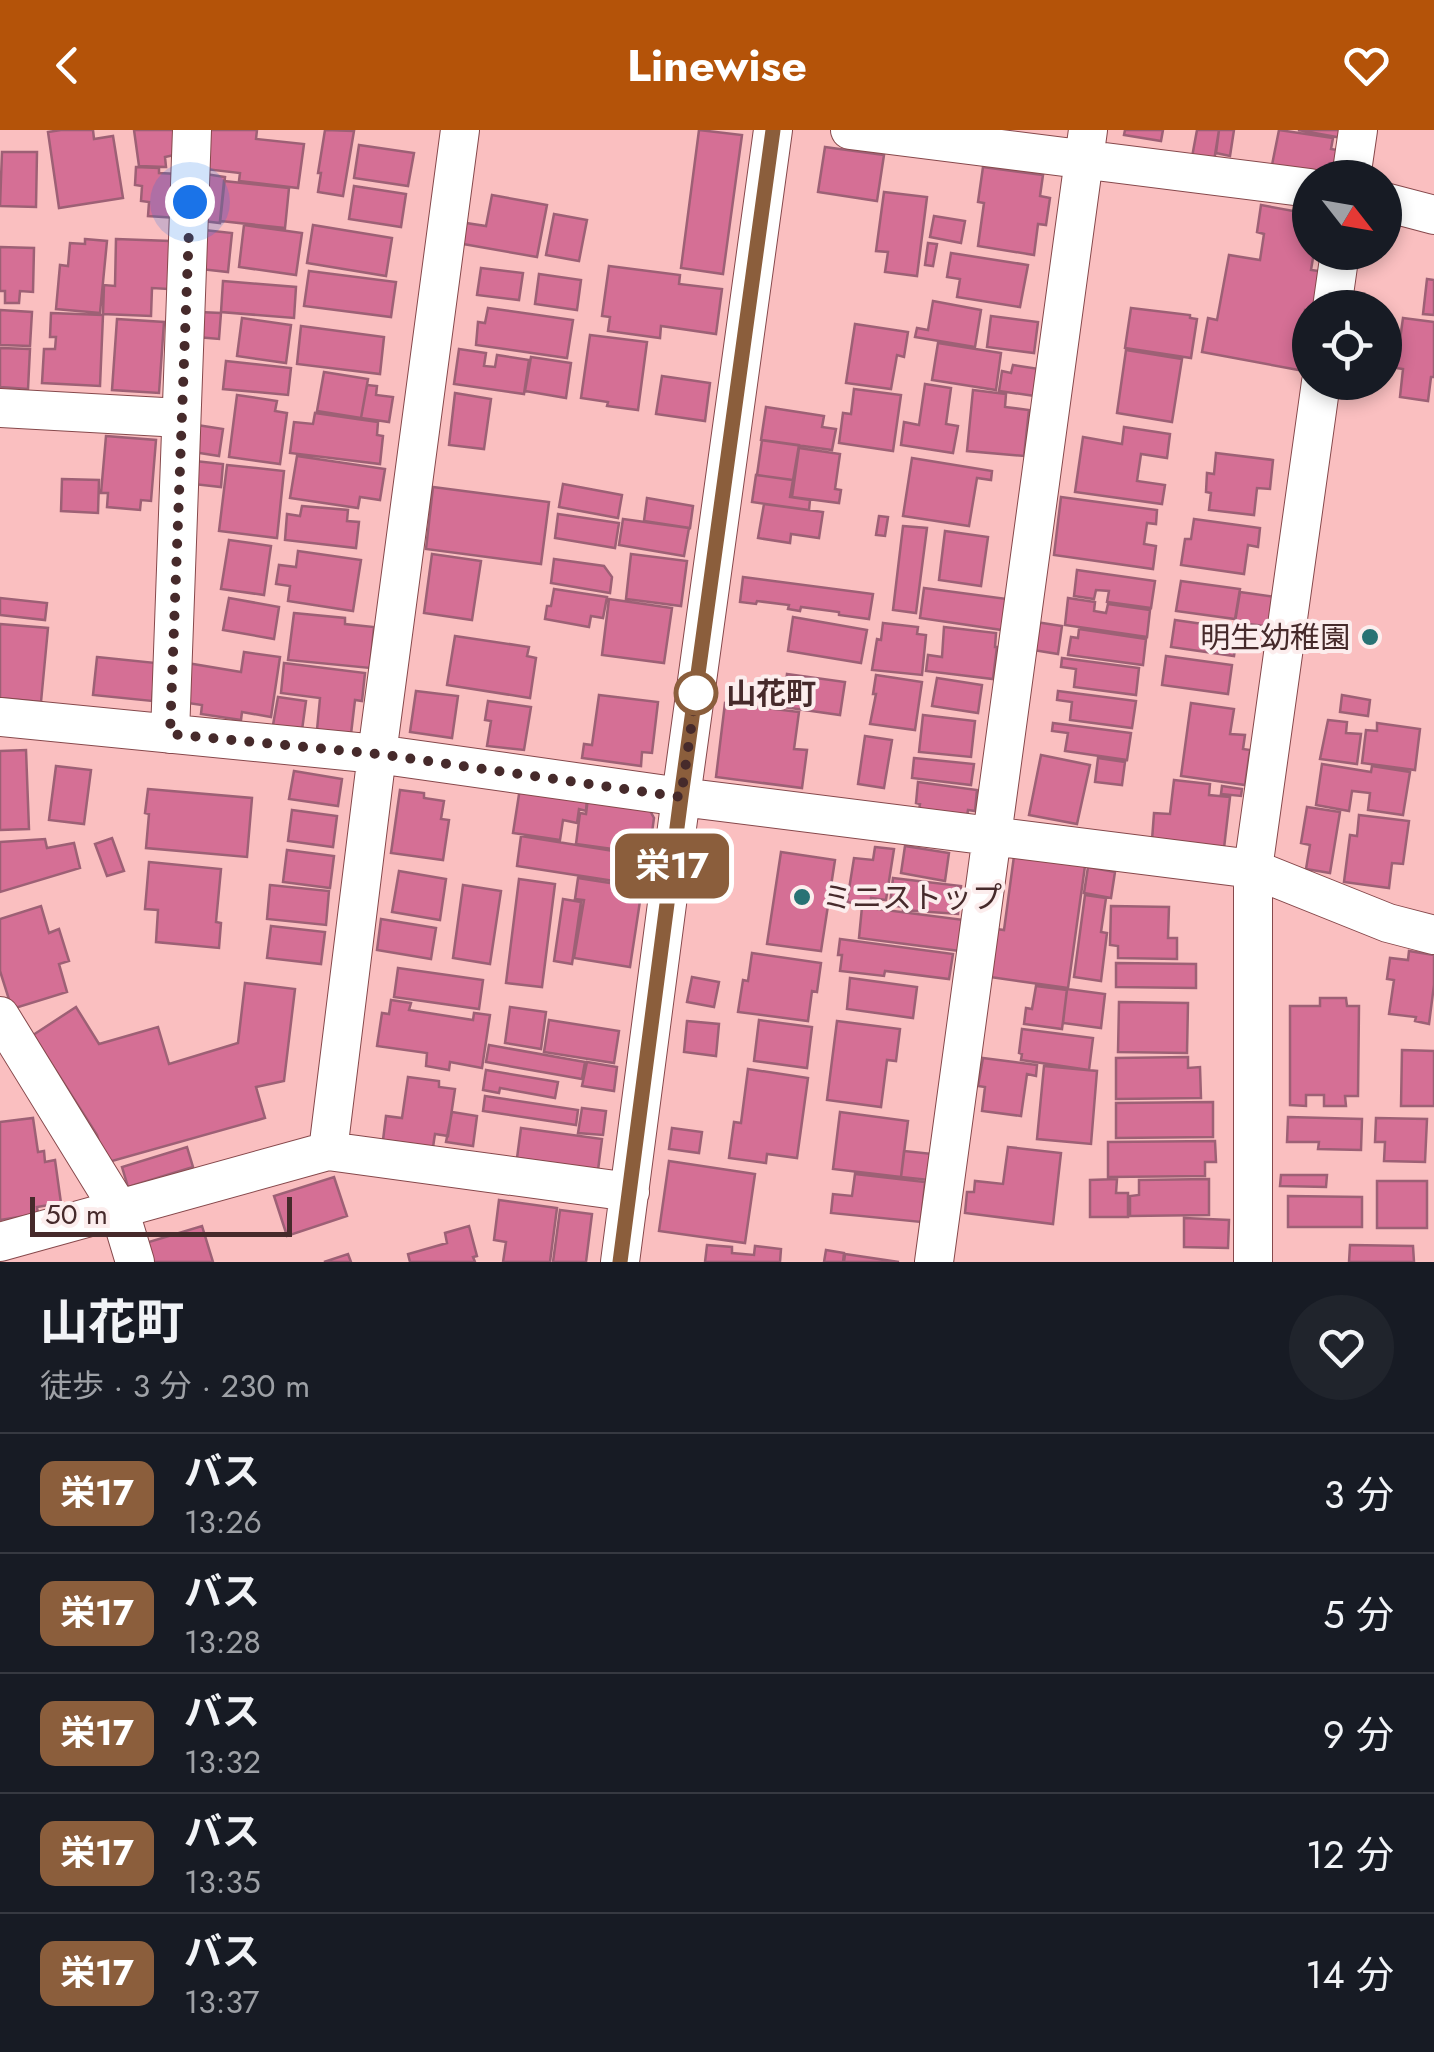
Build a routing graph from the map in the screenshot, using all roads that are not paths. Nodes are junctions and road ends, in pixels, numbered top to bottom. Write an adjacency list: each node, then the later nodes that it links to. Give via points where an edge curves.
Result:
1 (192, 130): 13 (street)
2 (460, 130): 16 (street)
3 (773, 130): 17 (street)
4 (850, 130): 6 (street)
5 (1358, 130): 7 (street)
6 (1087, 144): 8 (street); 18 (street)
7 (1353, 160)
8 (1292, 184)
9 (1402, 207): 10 (street)
10 (1434, 215)
11 (1319, 400): 19 (street)
12 (0, 408): 13 (street)
13 (181, 418): 15 (street)
14 (0, 718): 15 (street)
15 (170, 734): 16 (street)
16 (378, 754): 17 (street); 22 (street)
17 (681, 797): 18 (street); 23 (street)
18 (994, 837): 19 (street); 28 (street)
19 (1253, 870): 20 (street); 29 (street)
20 (1434, 935)
21 (0, 1016): 24 (street)
22 (328, 1151): 23 (street); 24 (street)
23 (630, 1192): 27 (street)
24 (119, 1209): 25 (street); 26 (street)
25 (0, 1242)
26 (135, 1262)
27 (620, 1262)
28 (934, 1262)
29 (1253, 1262)

